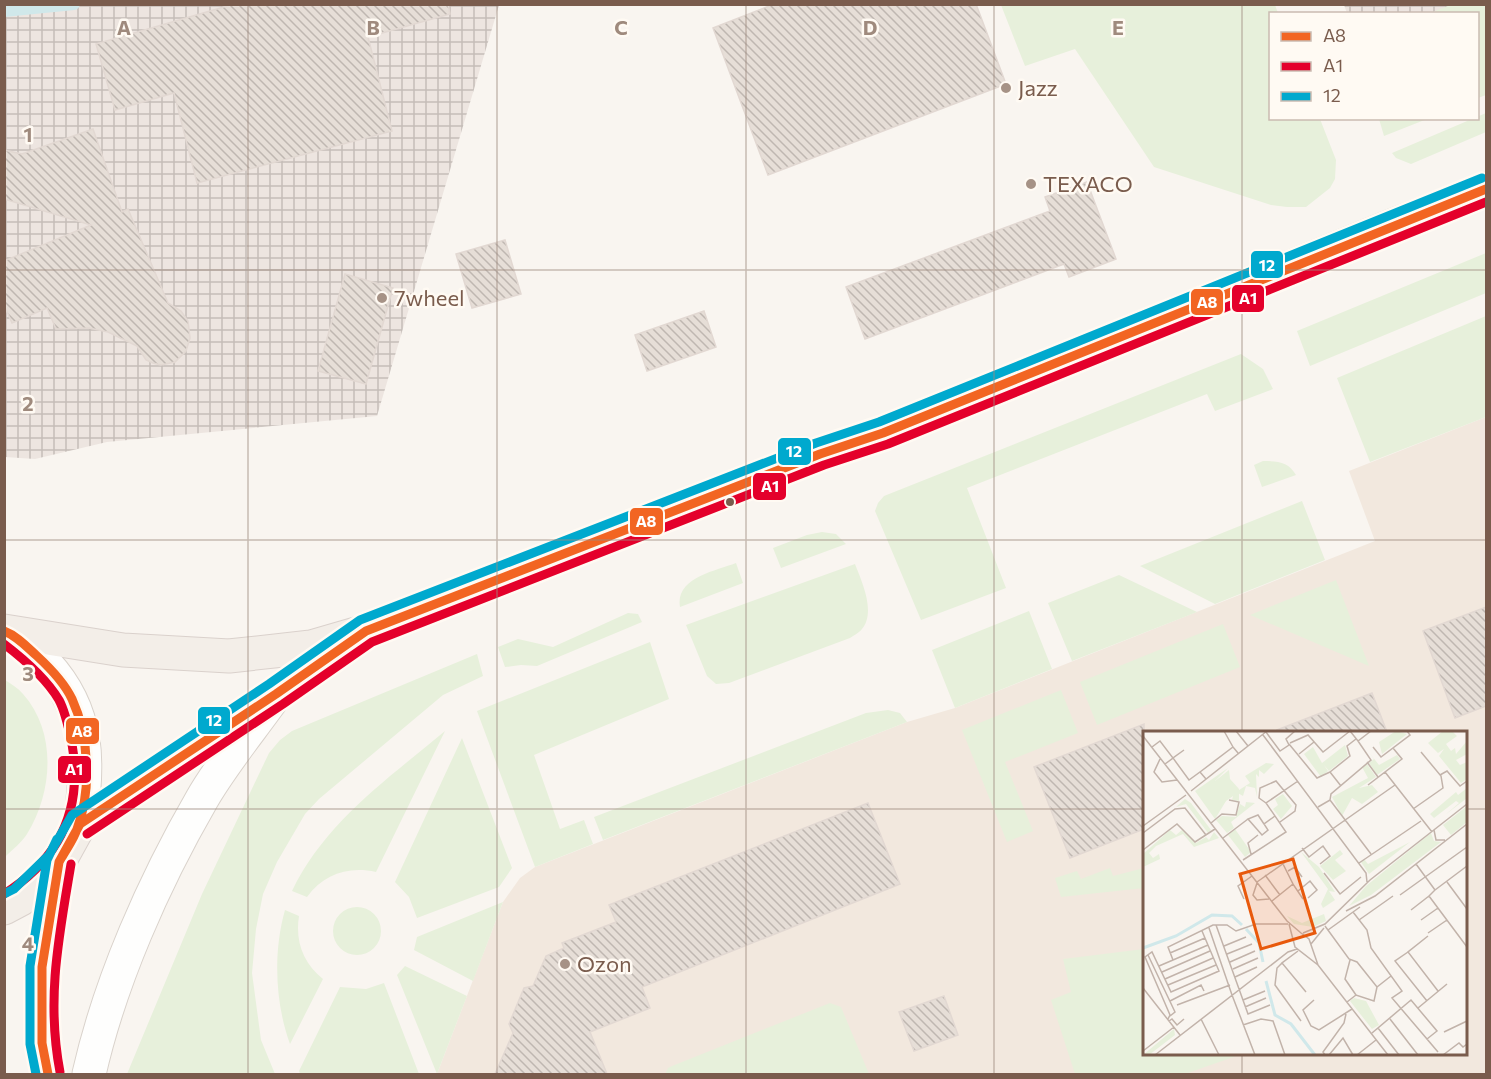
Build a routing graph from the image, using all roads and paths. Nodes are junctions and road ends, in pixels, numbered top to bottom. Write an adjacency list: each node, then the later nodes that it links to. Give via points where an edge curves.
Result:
1 (1486, 189): 2 (main road, via 883,433)
2 (366, 631): 3 (main road, via 311,647 229,656 123,650); 4 (main road)
3 (8, 632): 5 (main road, via 46,663 71,697 85,744 86,784)
4 (276, 693): 5 (main road); 9 (main road, via 202,798 150,898 99,1030)
5 (80, 824): 6 (main road)
6 (59, 862): 7 (main road, via 21,899); 8 (main road, via 42,967 42,1043)
7 (4, 908)
8 (48, 1074)
9 (88, 1074)

